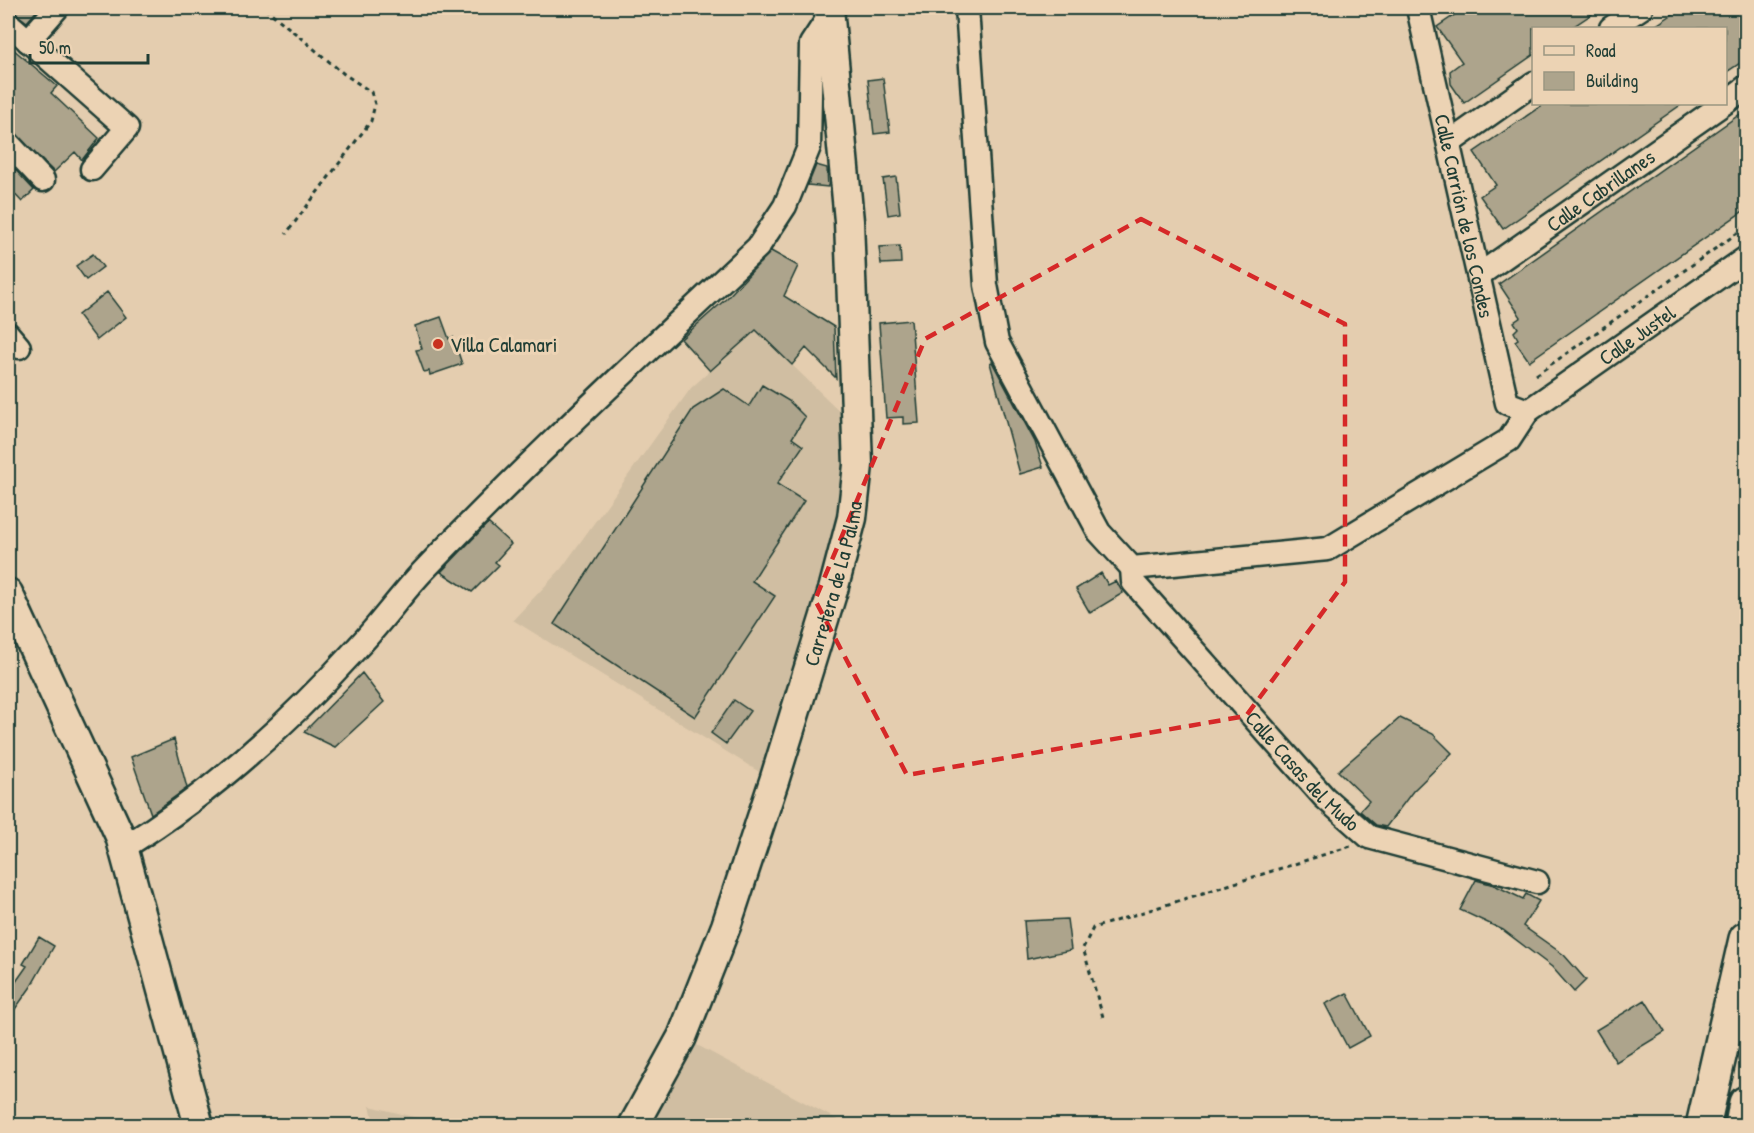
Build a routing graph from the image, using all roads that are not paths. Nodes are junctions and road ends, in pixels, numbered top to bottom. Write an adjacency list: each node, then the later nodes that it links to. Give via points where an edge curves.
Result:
1 (57, 8): 7 (street)
2 (967, 8): 19 (street, Calle Casas del Mudo, via 986,285 997,342 1099,532)
3 (1641, 8): 6 (street)
4 (1421, 9): 13 (street, Calle Carrión de los Condes)
5 (830, 11): 21 (street, via 811,44 809,147 785,206 758,246 531,461 440,554 296,713 224,776); 26 (main road, Carretera de La Palma, via 849,221 858,465 852,518 830,601 726,926 682,1037)
6 (1612, 27)
7 (15, 34): 14 (street, via 127,128)
8 (1532, 84): 13 (street)
9 (1746, 87): 10 (street, Calle Cabrillanes)
10 (1727, 101)
11 (1721, 105): 17 (street, Calle Cabrillanes)
12 (8, 143): 15 (street)
13 (1449, 143): 17 (street, Calle Carrión de los Condes)
14 (92, 169)
15 (44, 180)
16 (1746, 258): 18 (street, Calle Justel)
17 (1479, 275): 18 (street, Calle Carrión de los Condes, via 1508,404)
18 (1528, 411): 19 (street, via 1509,440 1328,549)
19 (1132, 568): 22 (street, Calle Casas del Mudo, via 1133,582 1324,797 1361,831 1369,837)
20 (8, 593): 21 (main road)
21 (123, 848): 25 (main road)
22 (1537, 882)
23 (1746, 939): 27 (highway)
24 (1746, 1103): 28 (highway)
25 (199, 1125)
26 (633, 1125)
27 (1703, 1125)
28 (1742, 1125)

